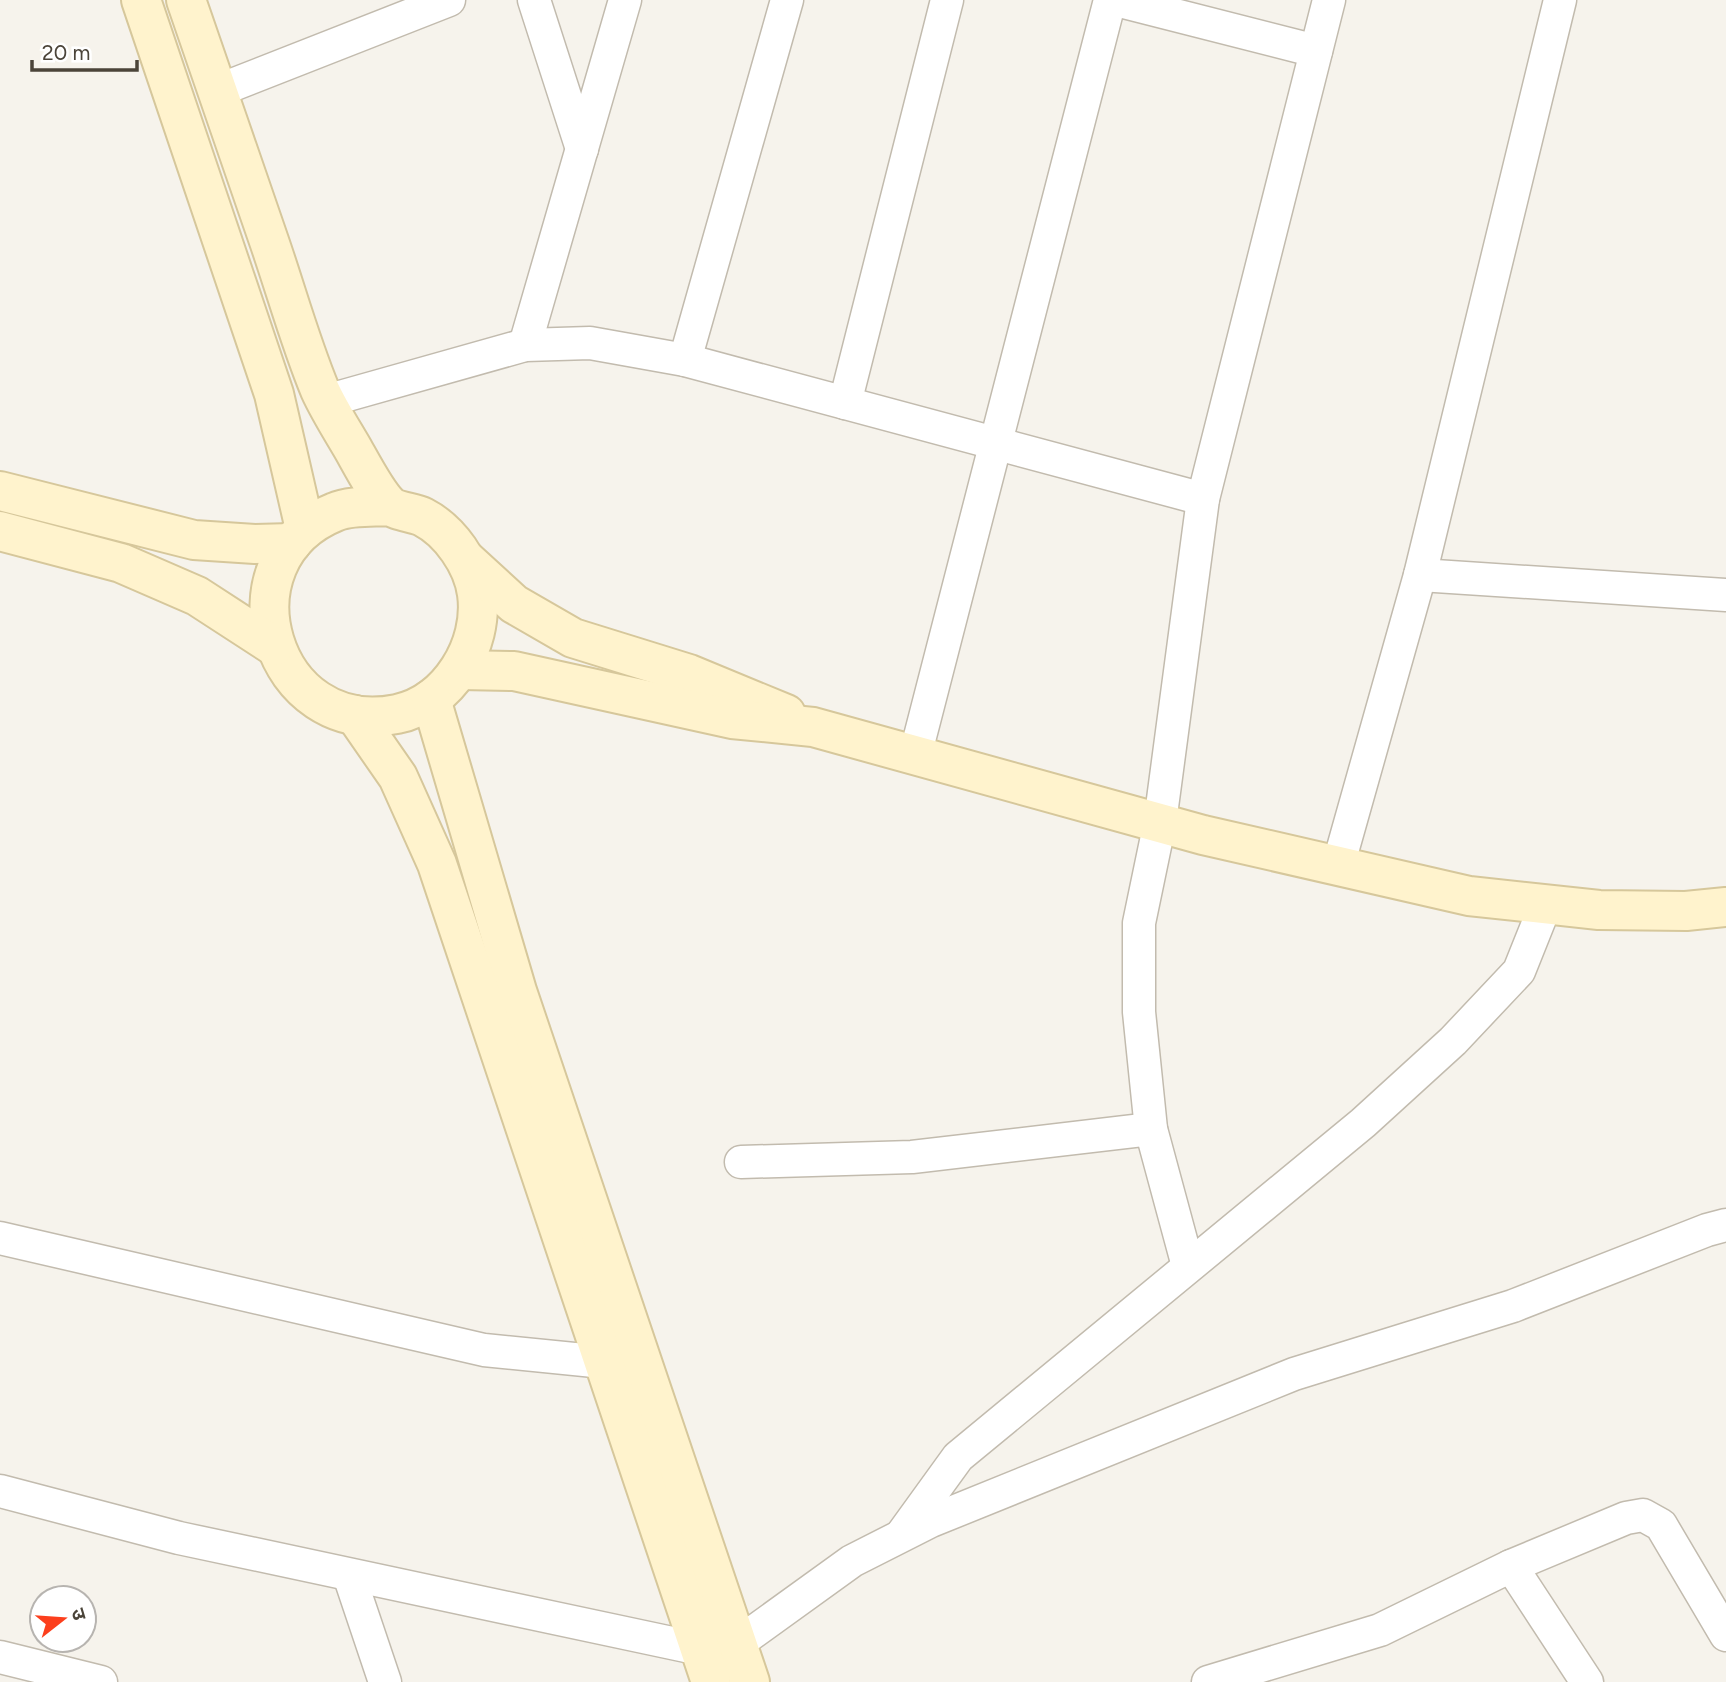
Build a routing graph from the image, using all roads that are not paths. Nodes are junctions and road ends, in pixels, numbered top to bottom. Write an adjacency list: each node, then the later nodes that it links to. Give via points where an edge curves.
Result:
1 (141, 0): 24 (street, via 274,394)
2 (186, 0): 13 (street)
3 (449, 0): 13 (street)
4 (534, 0): 14 (street)
5 (625, 0): 14 (street)
6 (787, 0): 16 (street)
7 (947, 0): 18 (street)
8 (1110, 0): 19 (street)
9 (1116, 0): 12 (street)
10 (1329, 0): 12 (street)
11 (1560, 0): 26 (street)
12 (1316, 51): 21 (street)
13 (217, 91): 17 (street)
14 (582, 149): 15 (street)
15 (525, 345): 16 (street, via 590,343); 17 (street)
16 (685, 360): 18 (street)
17 (326, 401): 22 (street)
18 (845, 403): 19 (street)
19 (996, 443): 21 (street); 33 (street)
20 (0, 491): 24 (street, via 194,540 255,544)
21 (1203, 499): 34 (street)
22 (389, 506): 24 (street, via 337,510); 25 (street, via 424,518 453,541)
23 (0, 531): 28 (street, via 121,563 197,596)
24 (299, 536): 28 (street, via 274,575 268,611)
25 (465, 559): 29 (street, via 477,604 475,636); 32 (street, via 514,604 573,638 689,674)
26 (1420, 575): 27 (street); 35 (street)
27 (1726, 595)
28 (274, 646): 31 (street, via 292,678 321,702)
29 (461, 670): 30 (street); 32 (street, via 514,671 732,719)
30 (431, 699): 31 (street, via 397,713); 43 (street)
31 (355, 715): 43 (street, via 398,777 437,864)
32 (813, 727): 33 (street)
33 (915, 756): 34 (street)
34 (1160, 822): 35 (street); 38 (street, via 1139,923 1139,1012)
35 (1338, 866): 36 (street, via 1469,896)
36 (1545, 906): 37 (street, via 1686,911); 42 (street, via 1519,971 1453,1041 1363,1123)
37 (1726, 907)
38 (1151, 1129): 39 (street, via 912,1157); 42 (street)
39 (741, 1162)
40 (1726, 1225): 45 (street, via 1513,1306 1294,1374)
41 (0, 1238): 43 (street, via 484,1350)
42 (1188, 1266): 45 (street, via 958,1457)
43 (621, 1357): 49 (street); 51 (street)
44 (0, 1490): 47 (street, via 179,1538)
45 (900, 1537): 49 (street, via 852,1560)
46 (1511, 1566): 48 (street, via 1643,1515 1661,1525); 55 (street, via 1380,1630); 56 (street)
47 (349, 1575): 51 (street); 53 (street)
48 (1726, 1635)
49 (737, 1644): 51 (street); 54 (street)
50 (0, 1657): 52 (street)
51 (705, 1665)
52 (101, 1682)
53 (385, 1682)
54 (750, 1682)
55 (1208, 1682)
56 (1587, 1682)

